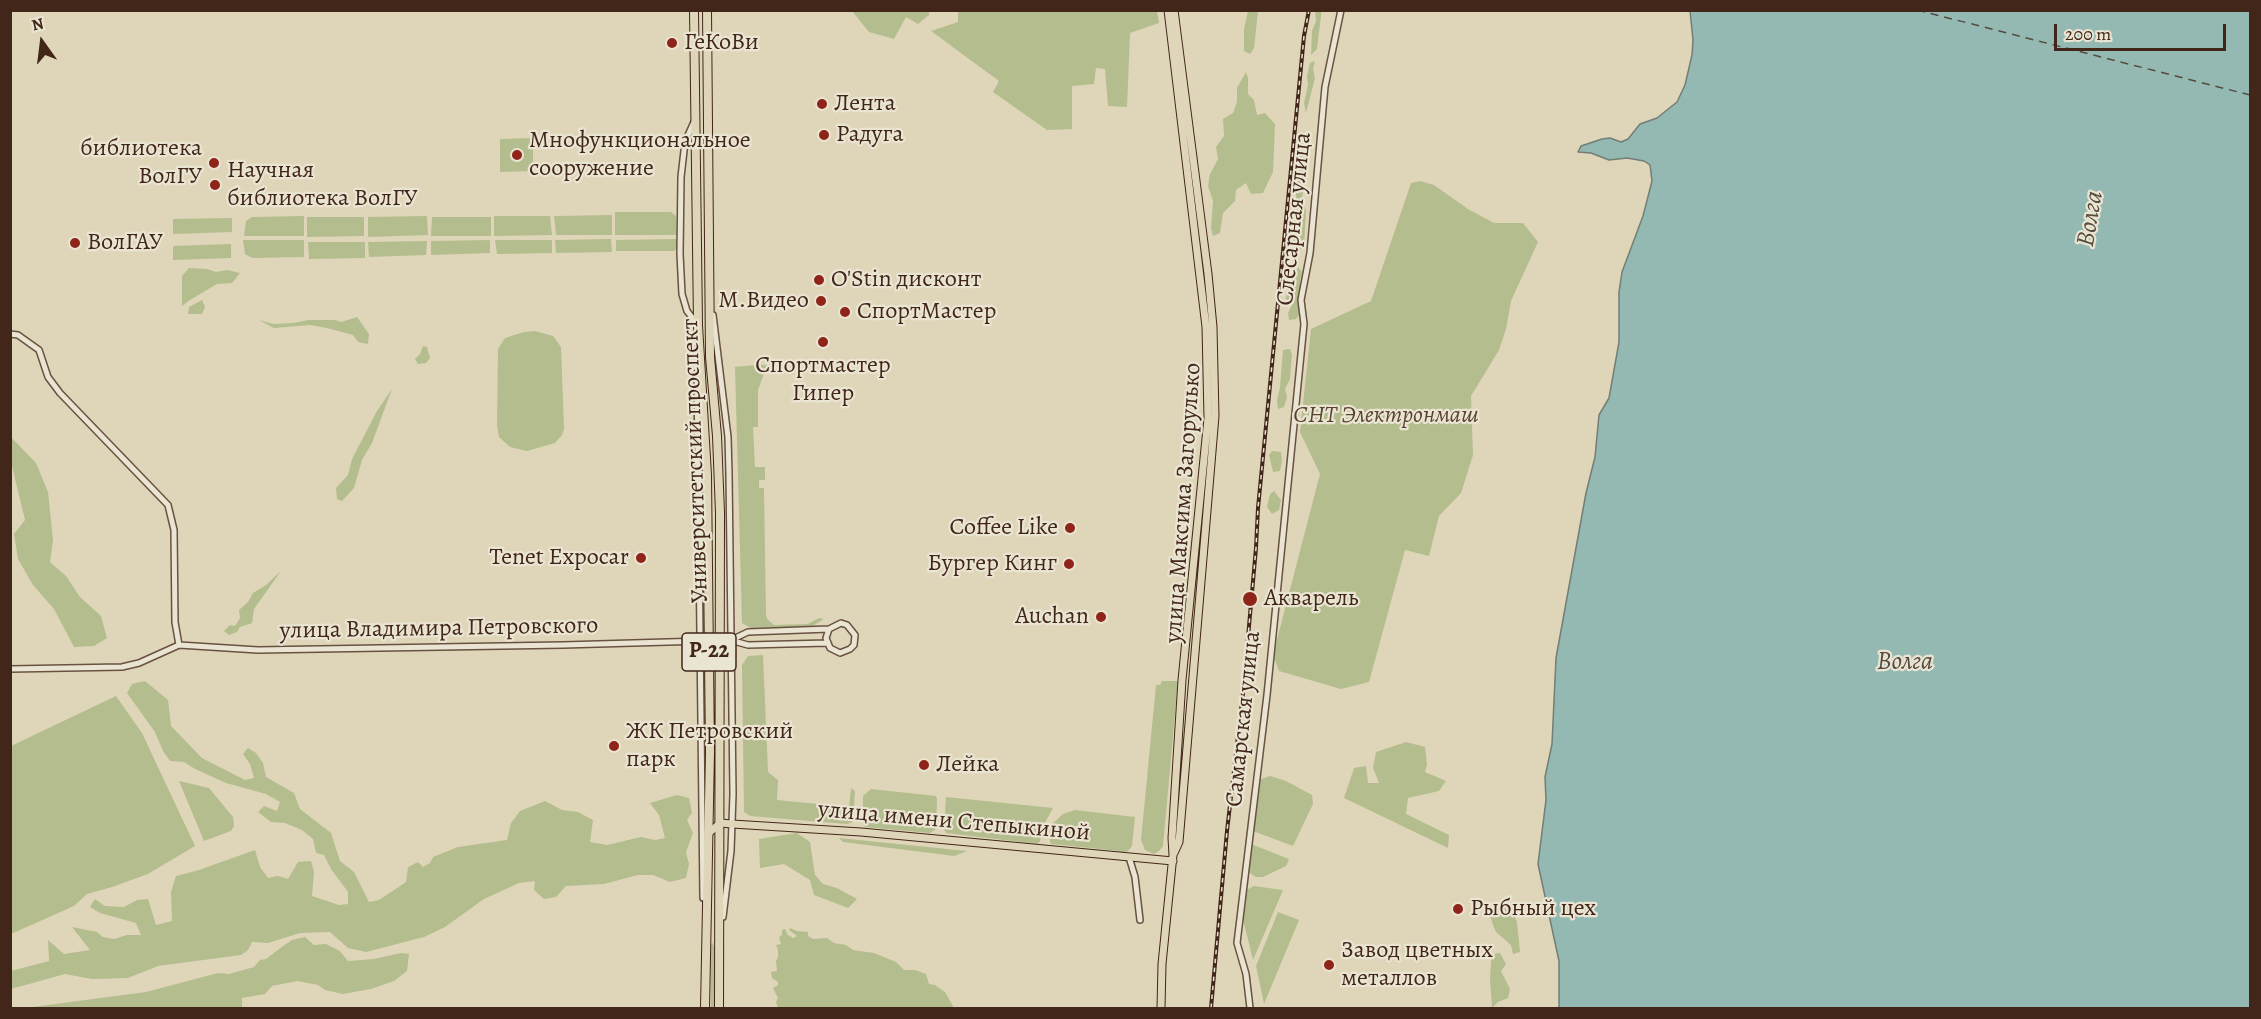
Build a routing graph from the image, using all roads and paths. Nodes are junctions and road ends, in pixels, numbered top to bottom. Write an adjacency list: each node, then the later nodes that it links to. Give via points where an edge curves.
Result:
1 (694, 10): 6 (highway, Университетский проспект / Р-22)
2 (707, 10): 7 (highway, Университетский проспект / Р-22)
3 (1168, 10): 21 (main road, улица Максима Загорулько, via 1206,327 1208,418 1182,680)
4 (1174, 10): 21 (main road, улица Максима Загорулько, via 1213,319 1215,416 1179,843)
5 (1341, 10): 10 (street, Слесарная улица, via 1325,87)
6 (696, 117): 8 (highway, Университетский проспект / Р-22); 8 (street, via 685,142 680,245 682,294 687,311)
7 (710, 289): 12 (street, Университетский проспект, via 728,446); 17 (highway, Университетский проспект / Р-22, via 720,513)
8 (698, 325): 13 (street, Университетский проспект / Р-22); 19 (highway, Университетский проспект / Р-22, via 707,475)
9 (10, 334): 15 (street, via 39,350 48,377 60,393 168,505 174,530)
10 (1292, 431): 28 (street, Самарская улица, via 1267,695 1237,943)
11 (829, 629): 12 (street, via 748,632); 14 (street); 14 (street, via 847,625 855,639 850,649 840,653)
12 (729, 640): 13 (street, улица Владимира Петровского, bridge); 14 (street, via 748,645); 18 (street, Университетский проспект)
13 (702, 641): 15 (street, улица Владимира Петровского, via 258,650); 24 (street, Университетский проспект / Р-22)
14 (827, 643)
15 (179, 645): 16 (street, via 122,667)
16 (10, 669)
17 (720, 824): 18 (main road, улица имени Степыкиной); 19 (main road); 23 (highway, Университетский проспект / Р-22)
18 (732, 824): 20 (main road, улица имени Степыкиной); 23 (street, Университетский проспект)
19 (708, 834): 24 (highway, Университетский проспект / Р-22)
20 (1129, 857): 21 (main road, улица имени Степыкиной); 22 (street)
21 (1173, 858): 27 (main road)
22 (1140, 920)
23 (719, 942): 26 (highway, Р-22)
24 (704, 979): 25 (highway, Р-22)
25 (705, 1008)
26 (719, 1008)
27 (1161, 1008)
28 (1250, 1008)

